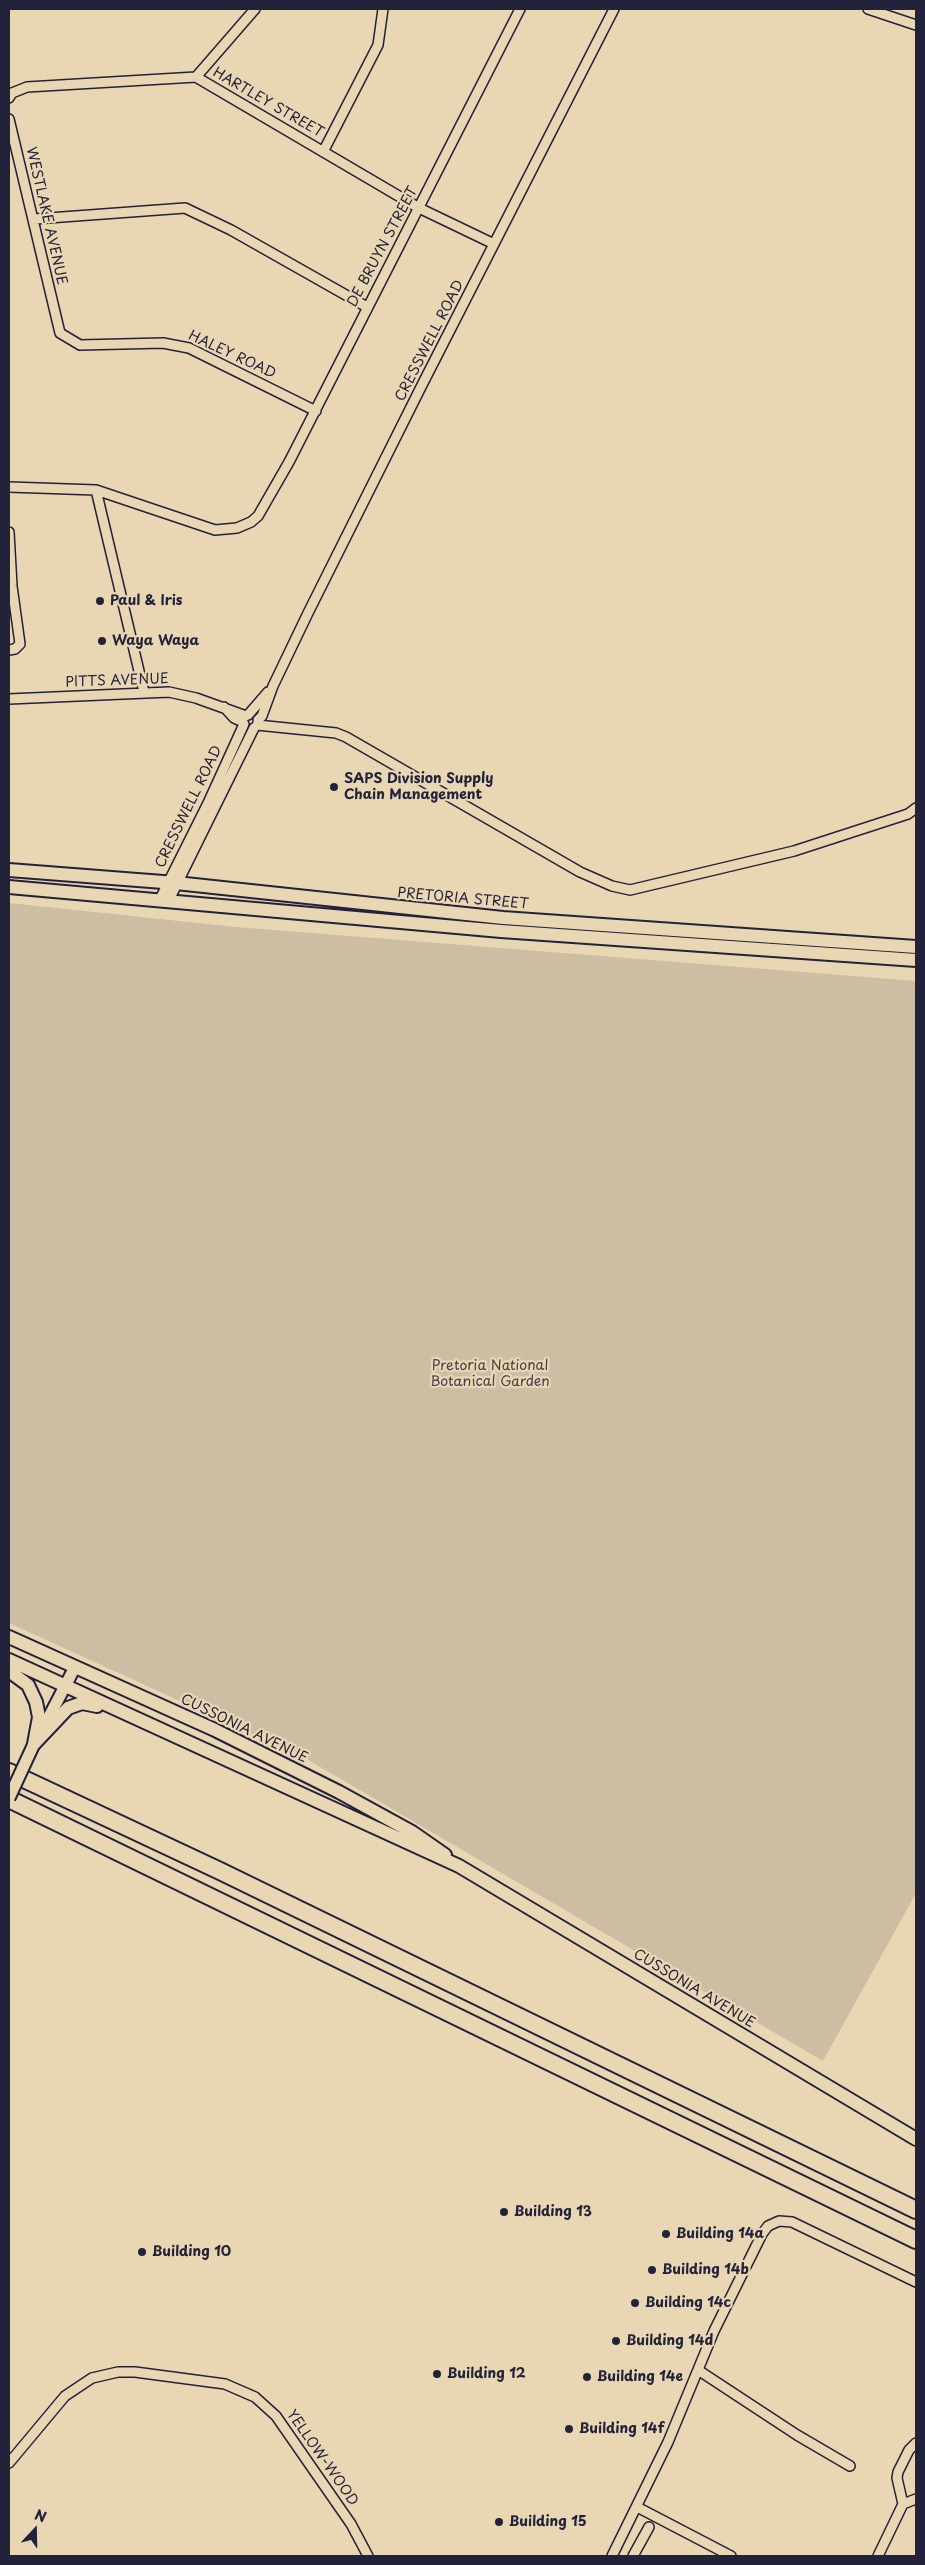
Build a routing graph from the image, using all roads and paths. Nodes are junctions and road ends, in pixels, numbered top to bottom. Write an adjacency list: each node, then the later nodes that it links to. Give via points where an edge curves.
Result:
1 (255, 9): 7 (street)
2 (383, 9): 10 (street, via 378,45)
3 (520, 9): 11 (street, DE BRUYN STREET)
4 (614, 9): 13 (street, CRESSWELL ROAD)
5 (868, 9): 6 (street)
6 (916, 26)
7 (196, 78): 8 (street, HARTLEY STREET, via 27,87 12,93); 10 (street, HARTLEY STREET)
8 (9, 98)
9 (9, 120): 12 (street, WESTLAKE AVENUE)
10 (323, 152): 11 (street, HARTLEY STREET)
11 (419, 208): 13 (street, HARTLEY STREET); 14 (street, DE BRUYN STREET)
12 (35, 219): 14 (street, via 185,208 231,230); 15 (street, WESTLAKE AVENUE)
13 (494, 244): 21 (street, CRESSWELL ROAD)
14 (367, 307): 16 (street, DE BRUYN STREET)
15 (57, 319): 16 (street, HALEY ROAD, via 60,333 74,343 163,343 189,348)
16 (316, 410): 18 (street, DE BRUYN STREET, via 264,509 251,522 224,530 205,528)
17 (9, 487): 18 (street, DE BRUYN STREET)
18 (96, 490): 22 (street)
19 (9, 532): 20 (street, via 20,644)
20 (9, 650)
21 (273, 686): 24 (street, CRESSWELL ROAD); 25 (street, CRESSWELL ROAD)
22 (144, 692): 23 (street, PITTS AVENUE); 24 (street, PITTS AVENUE, via 182,694 224,707 232,716)
23 (9, 699)
24 (245, 720): 25 (street, via 248,729); 25 (street, via 253,715); 28 (street, CRESSWELL ROAD)
25 (256, 725): 26 (street, via 346,737 580,872 630,890 794,851 903,816); 28 (street, CRESSWELL ROAD)
26 (916, 808)
27 (9, 870): 28 (main road, PRETORIA STREET)
28 (172, 883): 30 (street, CRESSWELL ROAD); 31 (main road, PRETORIA STREET, via 504,918)
29 (9, 887): 30 (main road, PRETORIA STREET)
30 (163, 901): 32 (main road, PRETORIA STREET, via 491,931)
31 (916, 947)
32 (916, 960)
33 (9, 1637): 35 (main road, CUSSONIA AVENUE)
34 (9, 1660): 37 (main road, CUSSONIA AVENUE)
35 (76, 1667): 37 (street); 44 (main road, CUSSONIA AVENUE, via 215,1730 339,1792 412,1832)
36 (9, 1671): 39 (main road, via 28,1685 36,1702 38,1717)
37 (66, 1687): 38 (main road, CUSSONIA AVENUE); 39 (street)
38 (133, 1718): 39 (main road, via 88,1703 78,1704 63,1712); 44 (main road, CUSSONIA AVENUE)
39 (34, 1745): 43 (street, bridge)
40 (9, 1766): 42 (highway)
41 (9, 1772): 42 (highway)
42 (63, 1798): 46 (highway, via 220,1871)
43 (9, 1799): 47 (highway)
44 (456, 1865): 45 (main road, CUSSONIA AVENUE)
45 (916, 2139)
46 (916, 2210)
47 (916, 2240)
48 (916, 2282): 49 (street, via 792,2222 779,2220 772,2223 760,2239)
49 (698, 2370): 52 (street, via 797,2436); 55 (street)
50 (916, 2443): 54 (street, via 909,2450 898,2474)
51 (9, 2464): 57 (street, YELLOW-WOOD, via 65,2396 92,2378 135,2372 226,2384 255,2397 276,2416 351,2524)
52 (850, 2466)
53 (916, 2499): 54 (street)
54 (903, 2504): 61 (street)
55 (637, 2507): 58 (street); 60 (street)
56 (649, 2527): 59 (street)
57 (368, 2556)
58 (612, 2556)
59 (633, 2556)
60 (731, 2556)
61 (878, 2556)

